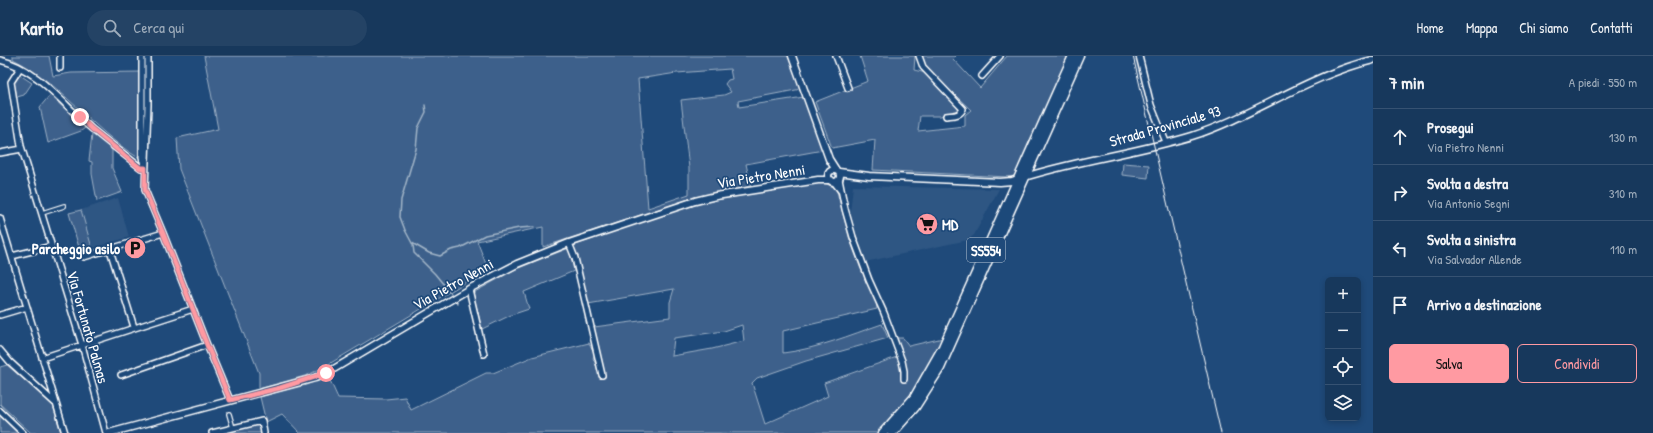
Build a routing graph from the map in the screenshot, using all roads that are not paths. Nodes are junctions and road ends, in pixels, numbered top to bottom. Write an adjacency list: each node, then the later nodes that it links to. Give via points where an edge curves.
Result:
1 (60, 56): 14 (street)
2 (142, 56): 21 (street, via 142,157)
3 (148, 56): 21 (street)
4 (792, 56): 22 (street)
5 (836, 56): 16 (street)
6 (919, 56): 17 (street, via 923,67 963,109 957,115)
7 (1000, 56): 15 (street)
8 (1073, 56): 23 (main road, SS554)
9 (1079, 56): 23 (main road, SS554)
10 (1139, 56): 18 (street, via 1151,105)
11 (0, 60): 13 (street)
12 (1373, 60): 18 (street, Strada Provinciale 93, via 1302,86 1235,120)
13 (20, 68): 19 (street, Via Fortunato Palmas, via 11,82); 21 (street, via 48,87 92,129 140,168)
14 (60, 68)
15 (982, 76)
16 (848, 88)
17 (946, 116)
18 (1166, 142): 23 (street, Strada Provinciale 93)
19 (22, 149): 20 (street); 25 (street, Via Fortunato Palmas)
20 (0, 154)
21 (145, 168): 27 (street, via 145,190)
22 (835, 176): 23 (street, via 853,174 1000,182); 28 (street, Via Pietro Nenni, via 709,198); 45 (street, via 843,196 853,237 902,361)
23 (1022, 177): 59 (main road, SS554, via 934,364 914,398); 60 (main road, SS554, via 940,368 915,407)
24 (64, 206): 25 (street)
25 (42, 212): 29 (street, Via Fortunato Palmas)
26 (0, 218): 31 (street)
27 (163, 233): 30 (street); 35 (street)
28 (569, 243): 33 (street, Via Pietro Nenni, via 517,264); 44 (street, via 575,258)
29 (52, 246): 31 (street); 38 (street, Via Fortunato Palmas)
30 (110, 250): 32 (street); 37 (street)
31 (12, 256): 34 (street)
32 (84, 257)
33 (469, 289): 41 (street); 48 (street, Via Pietro Nenni, via 326,373)
34 (28, 307): 36 (street); 42 (street)
35 (193, 309): 37 (street); 39 (street)
36 (0, 315)
37 (134, 327): 38 (street)
38 (82, 345): 42 (street); 55 (street, Via Fortunato Palmas)
39 (207, 345): 43 (street); 48 (street)
40 (0, 350): 47 (street)
41 (484, 354)
42 (42, 358): 46 (street)
43 (121, 375)
44 (602, 375)
45 (904, 379)
46 (52, 389): 47 (street); 49 (street)
47 (43, 392): 49 (street)
48 (230, 400): 56 (street, Via Pietro Nenni)
49 (57, 404): 54 (street)
50 (0, 411): 53 (street)
51 (229, 414): 52 (street)
52 (233, 428): 57 (street); 58 (street, via 262,421)
53 (23, 433)
54 (65, 433)
55 (106, 433)
56 (109, 433)
57 (212, 433)
58 (264, 433)
59 (883, 433)
60 (892, 433)

